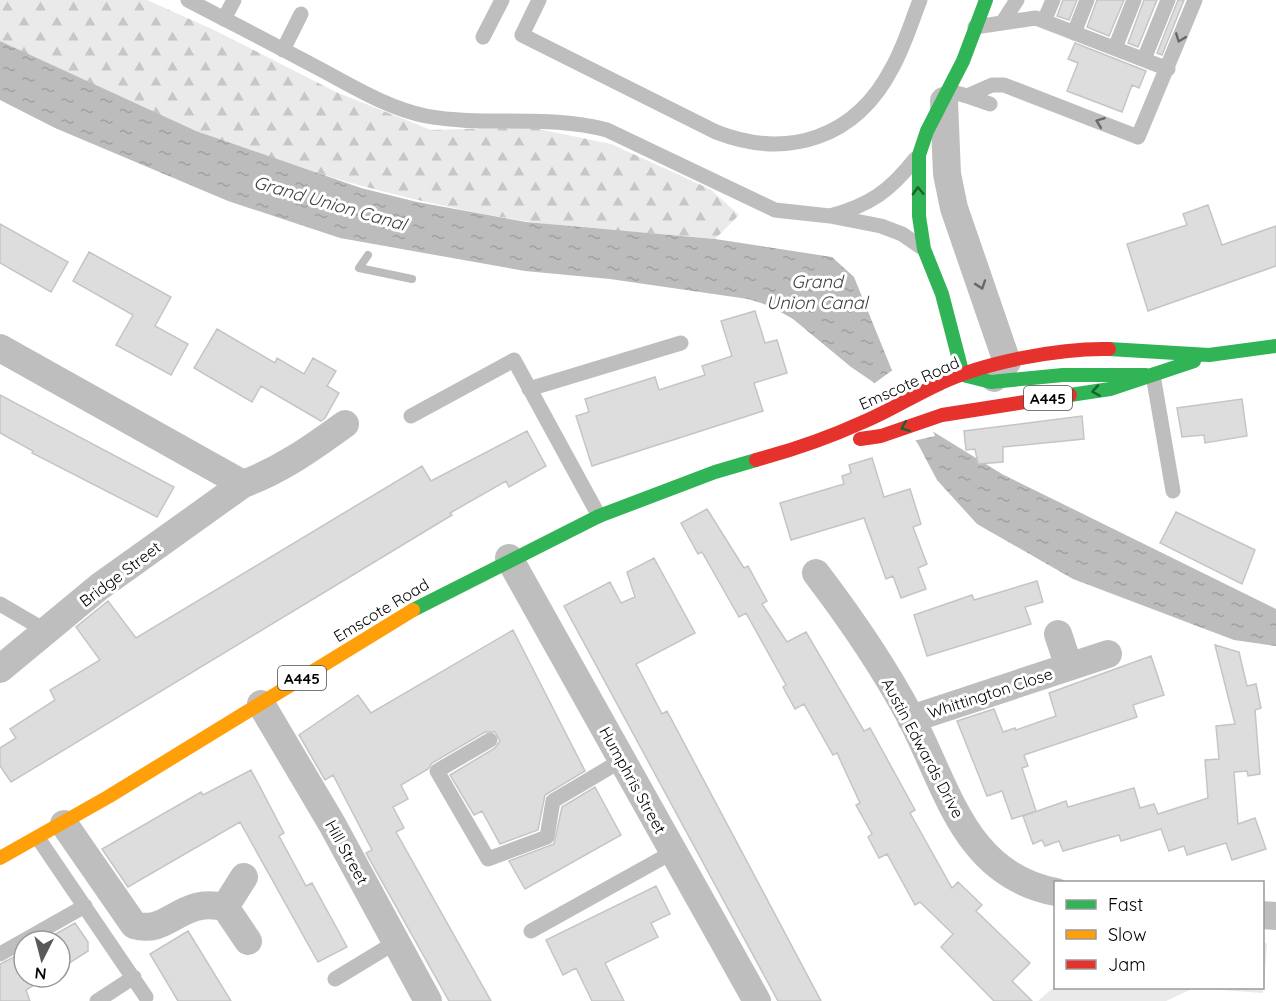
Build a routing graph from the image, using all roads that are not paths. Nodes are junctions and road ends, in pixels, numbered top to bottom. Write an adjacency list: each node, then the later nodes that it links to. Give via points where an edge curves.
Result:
1 (188, 0): 14 (lane)
2 (234, 0): 14 (lane)
3 (502, 0): 19 (lane)
4 (539, 0): 5 (lane, via 522,35 716,132 771,146 820,137 862,108 892,70)
5 (921, 0)
6 (986, 0): 17 (main road)
7 (1017, 0): 16 (lane)
8 (1053, 0): 15 (lane)
9 (1087, 0): 18 (lane)
10 (1134, 0): 20 (lane)
11 (1168, 0): 22 (lane)
12 (1195, 0): 23 (lane, one-way to 23)
13 (301, 14): 21 (lane)
14 (224, 19): 21 (lane)
15 (1044, 21): 16 (lane, via 1036,18); 18 (lane)
16 (1002, 23): 17 (lane)
17 (975, 27): 24 (main road)
18 (1074, 33): 20 (lane)
19 (483, 37)
20 (1115, 48): 22 (lane)
21 (283, 50): 27 (lane, via 404,110 450,119 580,123 607,130 775,210)
22 (1144, 59): 23 (lane)
23 (1168, 69): 24 (lane, one-way to 24, via 1135,143 1004,85)
24 (953, 96): 25 (lane); 26 (main road, via 927,131); 33 (street, one-way to 33, via 946,165)
25 (990, 104)
26 (918, 155): 27 (lane, via 891,186 860,207); 28 (main road, one-way to 26)
27 (830, 216): 28 (lane, via 896,231)
28 (924, 249): 34 (main road, via 942,294)
29 (681, 343): 36 (lane)
30 (1276, 346): 32 (main road, Emscote Road / A445)
31 (0, 348): 41 (street)
32 (1209, 356): 33 (main road, Emscote Road / A445, via 1106,349 1048,354); 35 (main road, Emscote Road / A445)
33 (999, 372): 34 (main road, Emscote Road / A445); 34 (main road); 35 (main road); 38 (street)
34 (963, 375): 40 (main road, Emscote Road / A445)
35 (1153, 375): 38 (main road, Emscote Road / A445, one-way to 38, via 1110,389); 42 (lane)
36 (529, 389): 37 (lane, via 514,360); 43 (lane)
37 (411, 416)
38 (935, 417): 40 (main road, Emscote Road / A445, one-way to 40, via 881,436)
39 (345, 424): 41 (street, Bridge Street, via 294,460)
40 (805, 446): 43 (main road, Emscote Road / A445, via 715,472)
41 (243, 484): 47 (street, Bridge Street, via 99,587)
42 (1173, 491)
43 (599, 516): 44 (main road, Emscote Road / A445)
44 (509, 558): 52 (main road, Emscote Road / A445, via 368,635); 55 (street, Humphris Street)
45 (816, 573): 53 (street, Austin Edwards Drive, via 854,624)
46 (0, 604): 47 (lane)
47 (48, 632): 51 (street, Bridge Street)
48 (1058, 634): 50 (street, Whittington Close)
49 (1108, 654): 50 (street, Whittington Close)
50 (1069, 667): 53 (street, Whittington Close)
51 (0, 669)
52 (261, 704): 56 (main road, Emscote Road / A445); 66 (street, Hill Street)
53 (911, 718): 61 (street, Austin Edwards Drive, via 950,802 981,851 991,863 1017,880)
54 (490, 740): 55 (lane, via 437,771 488,859 547,837 553,801)
55 (622, 760): 58 (street, Humphris Street)
56 (64, 824): 57 (main road, Emscote Road / A445); 63 (street, via 134,925 154,928 198,906)
57 (38, 838): 59 (main road, Emscote Road / A445); 62 (lane)
58 (674, 852): 64 (lane); 73 (street, Humphris Street)
59 (0, 858)
60 (244, 878): 63 (street)
61 (1054, 892)
62 (85, 906): 67 (lane); 68 (lane)
63 (225, 907): 65 (street)
64 (531, 931)
65 (248, 941)
66 (396, 942): 69 (lane); 72 (street, Hill Street)
67 (0, 954)
68 (134, 977): 70 (lane); 71 (lane)
69 (335, 979)
70 (146, 997)
71 (97, 1001)
72 (428, 1001)
73 (757, 1001)

